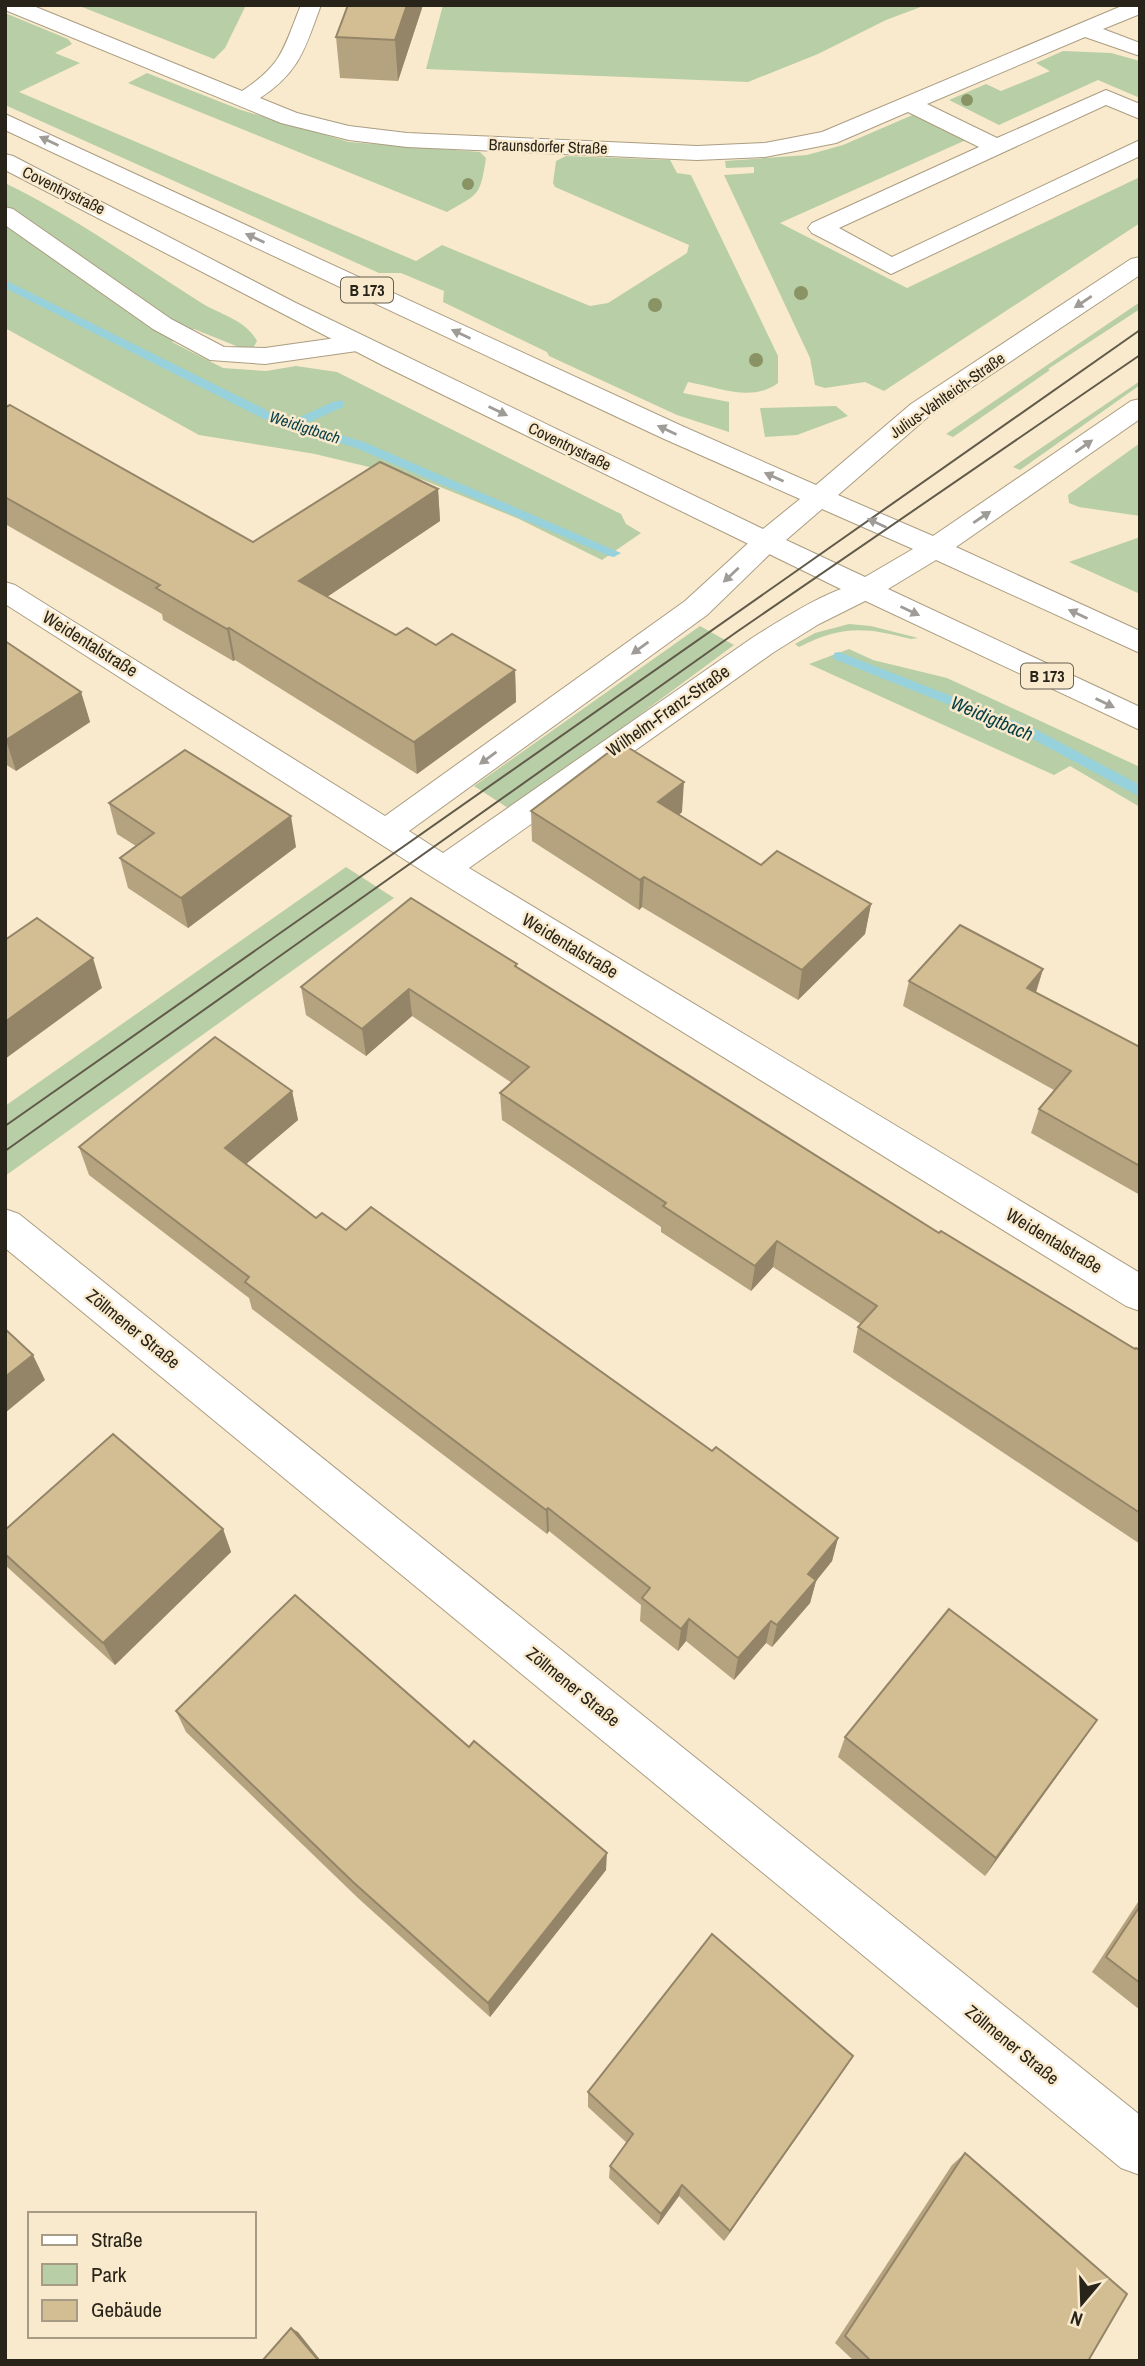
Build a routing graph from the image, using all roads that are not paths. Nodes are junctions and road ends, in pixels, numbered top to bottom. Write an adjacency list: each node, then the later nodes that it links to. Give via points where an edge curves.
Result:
1 (12, 5): 6 (street, Braunsdorfer Straße)
2 (311, 5): 6 (street, via 291,57 275,79)
3 (1140, 6): 4 (street, Braunsdorfer Straße)
4 (1084, 29): 5 (street); 7 (street, Braunsdorfer Straße)
5 (1140, 50)
6 (243, 100): 7 (street, Braunsdorfer Straße, via 289,118 349,133 407,140 697,153 799,146)
7 (909, 104): 10 (street)
8 (1140, 112): 10 (street, via 1106,97)
9 (5, 121): 17 (street, B 173, one-way to 9)
10 (997, 147): 11 (street, via 820,228 891,267)
11 (1140, 147)
12 (5, 161): 15 (street, Coventrystraße / B 173)
13 (5, 214): 15 (street, via 162,324 219,355 265,356)
14 (1140, 264): 17 (street, Julius-Vahlteich-Straße, one-way to 17, via 920,410)
15 (357, 343): 18 (street, Coventrystraße / B 173, one-way to 18)
16 (1140, 407): 19 (street, one-way to 16)
17 (818, 496): 18 (street, Julius-Vahlteich-Straße); 19 (street, B 173, one-way to 17)
18 (766, 542): 20 (street, Coventrystraße / B 173); 24 (street, one-way to 24, via 696,608)
19 (935, 548): 20 (street); 22 (street, B 173, one-way to 19)
20 (865, 590): 23 (street, Coventrystraße / B 173, one-way to 23); 25 (street, Wilhelm-Franz-Straße, via 763,645)
21 (5, 591): 24 (street, Weidentalstraße)
22 (1140, 643)
23 (1140, 720)
24 (385, 832): 25 (street, Weidentalstraße)
25 (444, 869): 27 (street, Weidentalstraße)
26 (5, 1224): 28 (street, Zöllmener Straße)
27 (1140, 1294)
28 (1140, 2149)

